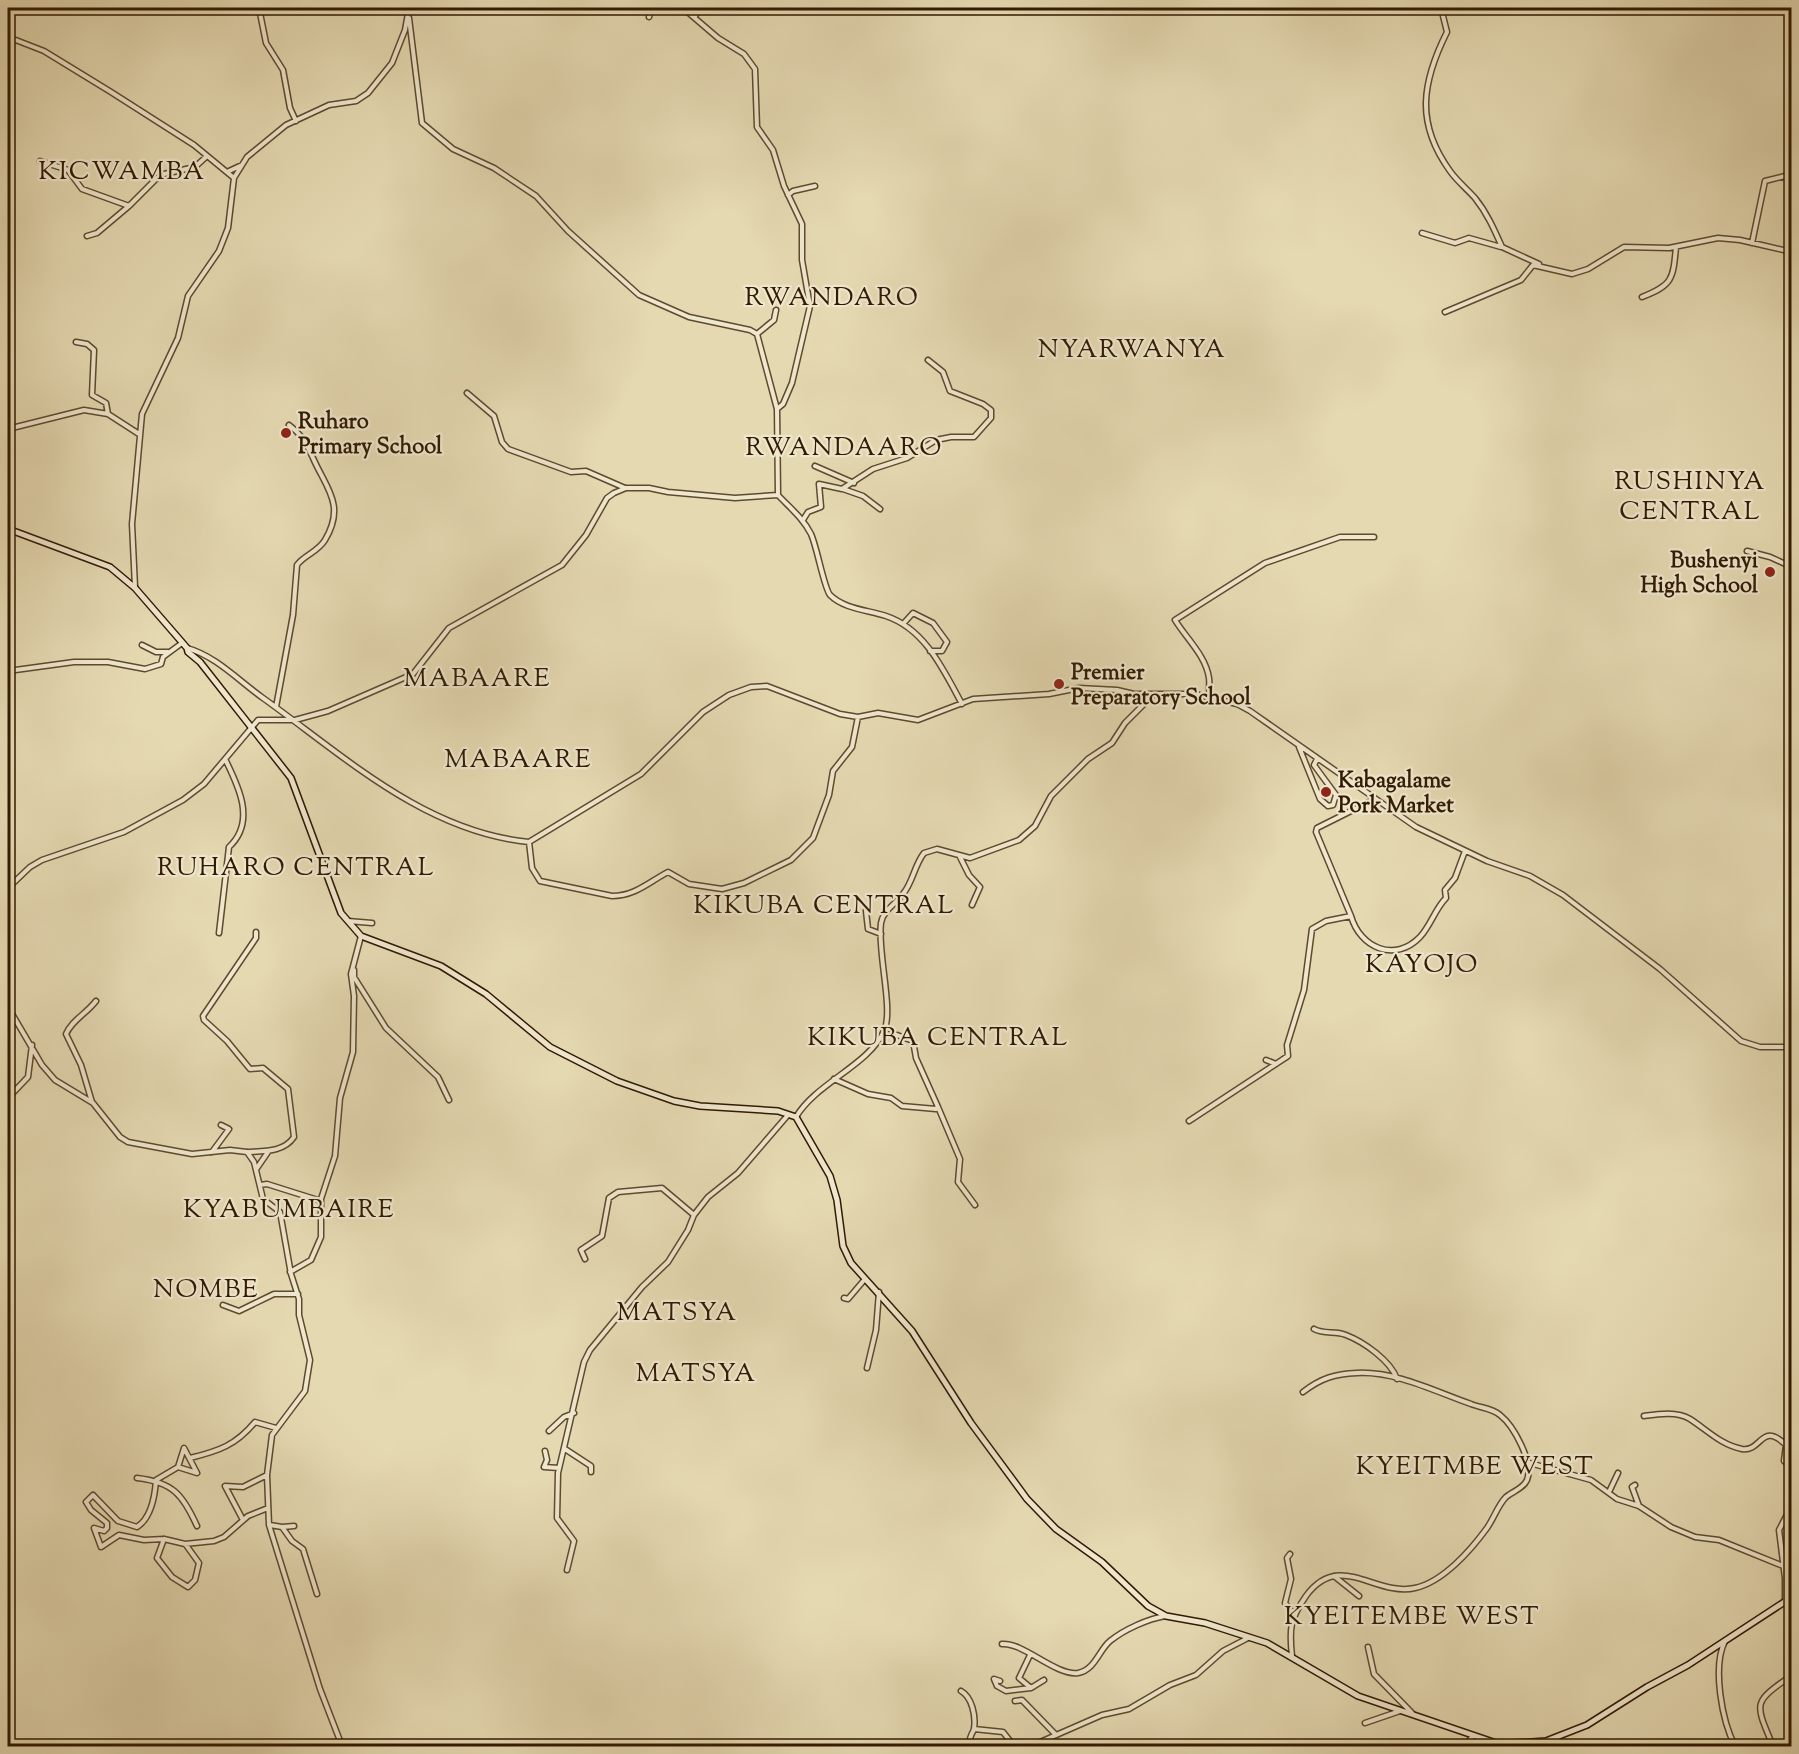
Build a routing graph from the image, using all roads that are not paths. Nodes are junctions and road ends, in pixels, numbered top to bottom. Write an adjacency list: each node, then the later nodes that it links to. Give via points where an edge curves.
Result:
1 (260, 8): 10 (street, via 266,43 284,70)
2 (652, 8): 8 (street)
3 (682, 8): 7 (street)
4 (701, 8): 7 (street)
5 (1440, 8): 23 (street, via 1447,32 1431,64 1427,83 1426,116 1433,146 1489,217)
6 (409, 10): 10 (street, via 392,63 368,93 356,101 330,105); 30 (street, via 422,123 453,149 494,168 536,196 568,231 639,295 689,317)
7 (695, 16): 18 (street, via 718,38 744,54 755,69 757,127 773,150)
8 (650, 17)
9 (8, 37): 11 (street, via 44,51)
10 (296, 121): 13 (street, via 286,125)
11 (208, 156): 14 (street); 19 (street, via 195,167 157,178)
12 (40, 160): 19 (street, via 68,170 82,189)
13 (242, 165): 14 (street); 15 (street)
14 (226, 172): 15 (street)
15 (234, 178): 38 (street, via 228,228 219,251 188,296 178,338 142,414)
16 (815, 186): 18 (street)
17 (1791, 189): 22 (street, via 1785,176 1764,181)
18 (788, 195): 34 (street, via 802,224 802,260 810,306 794,377)
19 (129, 206): 21 (street, via 102,230)
20 (1422, 233): 23 (street, via 1455,243 1469,238)
21 (87, 236)
22 (1752, 243): 24 (street, via 1718,238); 25 (street)
23 (1502, 247): 26 (street)
24 (1676, 247): 26 (street, via 1624,248 1572,274); 27 (street, via 1668,285)
25 (1791, 252)
26 (1540, 264): 29 (street, via 1531,266 1517,283)
27 (1642, 297)
28 (776, 310): 30 (street, via 774,320)
29 (1445, 312)
30 (757, 334): 34 (street)
31 (76, 342): 35 (street, via 94,350 92,395 106,403)
32 (928, 360): 40 (street, via 943,372 950,391 983,404 991,410 991,418 974,437 939,439 907,458 873,469)
33 (467, 393): 41 (street, via 494,416 508,449 571,472 586,471)
34 (777, 409): 43 (street)
35 (108, 414): 37 (street, via 84,410); 38 (street)
36 (288, 424): 61 (street, via 310,447 329,486 333,514 321,547 297,565 293,615)
37 (8, 429)
38 (139, 434): 50 (street, via 132,524)
39 (815, 466): 40 (street)
40 (854, 483): 42 (street)
41 (626, 488): 43 (street, via 735,498); 63 (street, via 607,498 562,565 450,628 413,674 328,711)
42 (843, 489): 44 (street, via 863,496); 45 (street, via 819,484 821,507 808,512)
43 (778, 495): 45 (street)
44 (880, 509)
45 (803, 521): 51 (street, via 817,549 827,592 837,600)
46 (8, 529): 50 (street, via 100,562)
47 (1374, 537): 59 (street, via 1340,537 1265,563 1175,620 1204,664)
48 (1747, 551): 49 (street)
49 (1791, 567)
50 (135, 588): 52 (street)
51 (903, 624): 55 (street, via 914,630); 55 (street, via 913,613 933,623 947,642 942,651)
52 (182, 643): 54 (street); 56 (street)
53 (142, 645): 56 (street, via 156,652)
54 (187, 648): 61 (street, via 212,659); 64 (street)
55 (930, 651): 60 (street)
56 (168, 652): 57 (street, via 161,664 152,669 90,661)
57 (8, 671)
58 (1152, 695): 59 (street); 60 (street, via 1079,688 973,699); 71 (street, via 1112,743 1088,759 1050,796 1035,826 1019,840 975,857)
59 (1210, 697): 65 (street, via 1250,711)
60 (962, 704): 62 (street, via 918,720 878,713)
61 (276, 707): 63 (street)
62 (858, 717): 69 (street, via 831,712 767,686 737,691 693,721 641,774); 69 (street, via 852,747 833,771 829,795 813,838 791,860 744,883 722,889 688,884 668,872 639,891 612,896 540,880 532,868)
63 (295, 720): 64 (street, via 262,719); 69 (street, via 337,755 417,806 495,837)
64 (253, 729): 66 (street); 76 (street, via 296,788)
65 (1298, 746): 67 (street); 67 (street, via 1320,799 1328,806 1333,805 1336,795 1314,765)
66 (225, 759): 72 (street, via 204,784 151,819 42,860); 79 (street, via 242,794 243,814 238,838 229,847)
67 (1317, 759): 68 (street)
68 (1375, 798): 70 (street, via 1416,827); 75 (street, via 1316,832)
69 (529, 843)
70 (1465, 851): 75 (street, via 1446,898 1424,932 1407,948 1379,950 1369,946); 87 (street, via 1530,876 1563,895 1660,969 1741,1041 1760,1047)
71 (960, 856): 73 (street, via 980,887); 80 (street, via 937,849 924,854 905,892 883,915)
72 (8, 888)
73 (972, 905)
74 (866, 911): 80 (street, via 868,928)
75 (1351, 916): 89 (street, via 1326,921 1312,929 1304,990 1287,1045 1288,1056)
76 (344, 920): 77 (street); 81 (street)
77 (372, 923)
78 (256, 932): 100 (street, via 256,938 203,1017 248,1068 263,1068 288,1089 294,1137)
79 (219, 933)
80 (881, 934): 85 (street, via 887,1015)
81 (361, 936): 82 (street); 95 (street, via 441,966 486,994 543,1043 616,1081 706,1108)
82 (355, 960): 92 (street, via 354,977 371,1006 397,1040 438,1077); 104 (street, via 351,974 353,1052 340,1098 335,1156)
83 (96, 1001): 93 (street, via 70,1024 66,1034)
84 (8, 1007): 86 (street)
85 (882, 1034): 90 (street, via 879,1042); 94 (street, via 913,1041 916,1058)
86 (32, 1045): 91 (street, via 27,1077); 93 (street, via 55,1080)
87 (1791, 1047)
88 (1266, 1060): 89 (street)
89 (1279, 1064): 97 (street)
90 (834, 1079): 94 (street, via 868,1094 891,1098 902,1106); 96 (street, via 804,1104)
91 (8, 1098)
92 (449, 1100)
93 (93, 1103): 101 (street, via 128,1142 192,1154)
94 (938, 1107): 105 (street, via 960,1159 958,1182)
95 (790, 1113): 96 (street); 106 (street, via 744,1167 708,1197)
96 (796, 1117): 109 (street, via 830,1176 843,1246)
97 (1189, 1121)
98 (221, 1125): 101 (street, via 229,1129)
99 (247, 1152): 100 (street); 101 (street); 102 (street)
100 (269, 1152): 102 (street)
101 (212, 1153)
102 (256, 1169): 103 (street)
103 (260, 1185): 104 (street); 108 (street, via 263,1199 280,1212)
104 (321, 1201): 108 (street, via 321,1237 312,1258)
105 (975, 1205)
106 (694, 1215): 107 (street, via 662,1188 618,1192 609,1198 602,1236 581,1250); 118 (street, via 668,1262 590,1350)
107 (585, 1259)
108 (290, 1272): 111 (street)
109 (865, 1279): 110 (street); 112 (street, via 848,1299)
110 (879, 1292): 115 (street); 157 (street, via 912,1331 971,1423 1027,1499 1056,1529 1102,1562 1148,1606)
111 (298, 1294): 113 (street, via 274,1294 239,1311); 120 (street, via 301,1323 310,1351 308,1377 300,1399)
112 (844, 1298)
113 (223, 1305)
114 (1314, 1329): 116 (street, via 1322,1334 1345,1334 1374,1353 1394,1371)
115 (867, 1368)
116 (1396, 1379): 117 (street, via 1360,1372 1336,1375 1324,1377); 125 (street, via 1499,1414 1517,1436)
117 (1303, 1392)
118 (574, 1412): 121 (street); 122 (street)
119 (1644, 1416): 127 (street, via 1669,1413 1689,1418 1702,1431 1742,1449 1766,1436 1775,1436 1786,1445 1784,1461)
120 (276, 1428): 124 (street, via 255,1422 241,1439 226,1444 220,1451); 133 (street)
121 (549, 1431)
122 (565, 1449): 129 (street); 131 (street, via 591,1466)
123 (544, 1451): 129 (street, via 544,1467)
124 (190, 1458): 128 (street, via 183,1447); 128 (street, via 197,1473)
125 (1526, 1462): 126 (street); 130 (street)
126 (1535, 1463): 130 (street); 137 (street, via 1591,1480)
127 (1791, 1466)
128 (178, 1467): 135 (street)
129 (560, 1468): 150 (street, via 557,1518 574,1541)
130 (1528, 1470): 151 (street, via 1524,1484 1504,1498 1486,1529 1456,1562 1429,1582 1405,1589)
131 (591, 1472)
132 (1618, 1473): 137 (street)
133 (267, 1475): 140 (street); 141 (street, via 243,1486 225,1486)
134 (137, 1478): 135 (street)
135 (156, 1480): 143 (street, via 184,1499); 146 (street, via 143,1524 137,1527 118,1521 93,1495 86,1502 106,1523 104,1531 94,1528 101,1547 119,1535)
136 (1635, 1485): 139 (street, via 1632,1487)
137 (1609, 1492): 139 (street)
138 (1791, 1505): 149 (street, via 1779,1530)
139 (1639, 1506): 149 (street, via 1695,1537 1719,1540)
140 (268, 1508): 141 (street); 142 (street)
141 (243, 1520): 147 (street, via 224,1537)
142 (269, 1525): 145 (street); 176 (street, via 320,1689)
143 (197, 1526)
144 (294, 1526): 145 (street)
145 (282, 1527): 152 (street, via 303,1549)
146 (164, 1539): 147 (street); 147 (street, via 157,1558 172,1577 188,1587 195,1580 200,1563)
147 (186, 1544)
148 (1290, 1554): 156 (street, via 1287,1558 1292,1579 1285,1603)
149 (1783, 1566): 155 (street)
150 (567, 1570)
151 (1334, 1575): 153 (street); 156 (street, via 1311,1589)
152 (317, 1593)
153 (1359, 1596)
154 (1791, 1597): 155 (street)
155 (1785, 1601): 159 (street)
156 (1294, 1614): 163 (street, via 1290,1628)
157 (1166, 1616): 158 (street, via 1205,1623); 162 (street, via 1149,1618 1109,1642 1100,1657 1081,1673 1066,1673)
158 (1248, 1638): 163 (street); 174 (street, via 1222,1651 1196,1675 1129,1709)
159 (1726, 1641): 175 (street, via 1565,1735 1546,1741 1499,1744); 181 (street, via 1719,1656 1719,1673 1725,1722)
160 (1002, 1644): 162 (street, via 1009,1643)
161 (1368, 1647): 171 (street, via 1380,1683)
162 (1030, 1655): 167 (street, via 1019,1678)
163 (1292, 1656): 170 (street, via 1330,1682)
164 (1791, 1675): 182 (street, via 1769,1690 1761,1704)
165 (1044, 1680): 167 (street)
166 (1000, 1681): 167 (street, via 994,1679 1006,1691)
167 (1031, 1688)
168 (961, 1691): 173 (street, via 970,1698)
169 (1015, 1701): 174 (street, via 1022,1700)
170 (1400, 1711): 171 (street); 172 (street)
171 (1420, 1718): 175 (street)
172 (1365, 1723)
173 (974, 1729): 177 (street, via 969,1741 973,1746); 178 (street, via 1004,1732)
174 (1056, 1735): 179 (street)
175 (1472, 1737): 180 (street)
176 (342, 1746)
177 (1005, 1746)
178 (1014, 1746)
179 (1031, 1746)
180 (1465, 1746)
181 (1735, 1746)
182 (1773, 1746)

